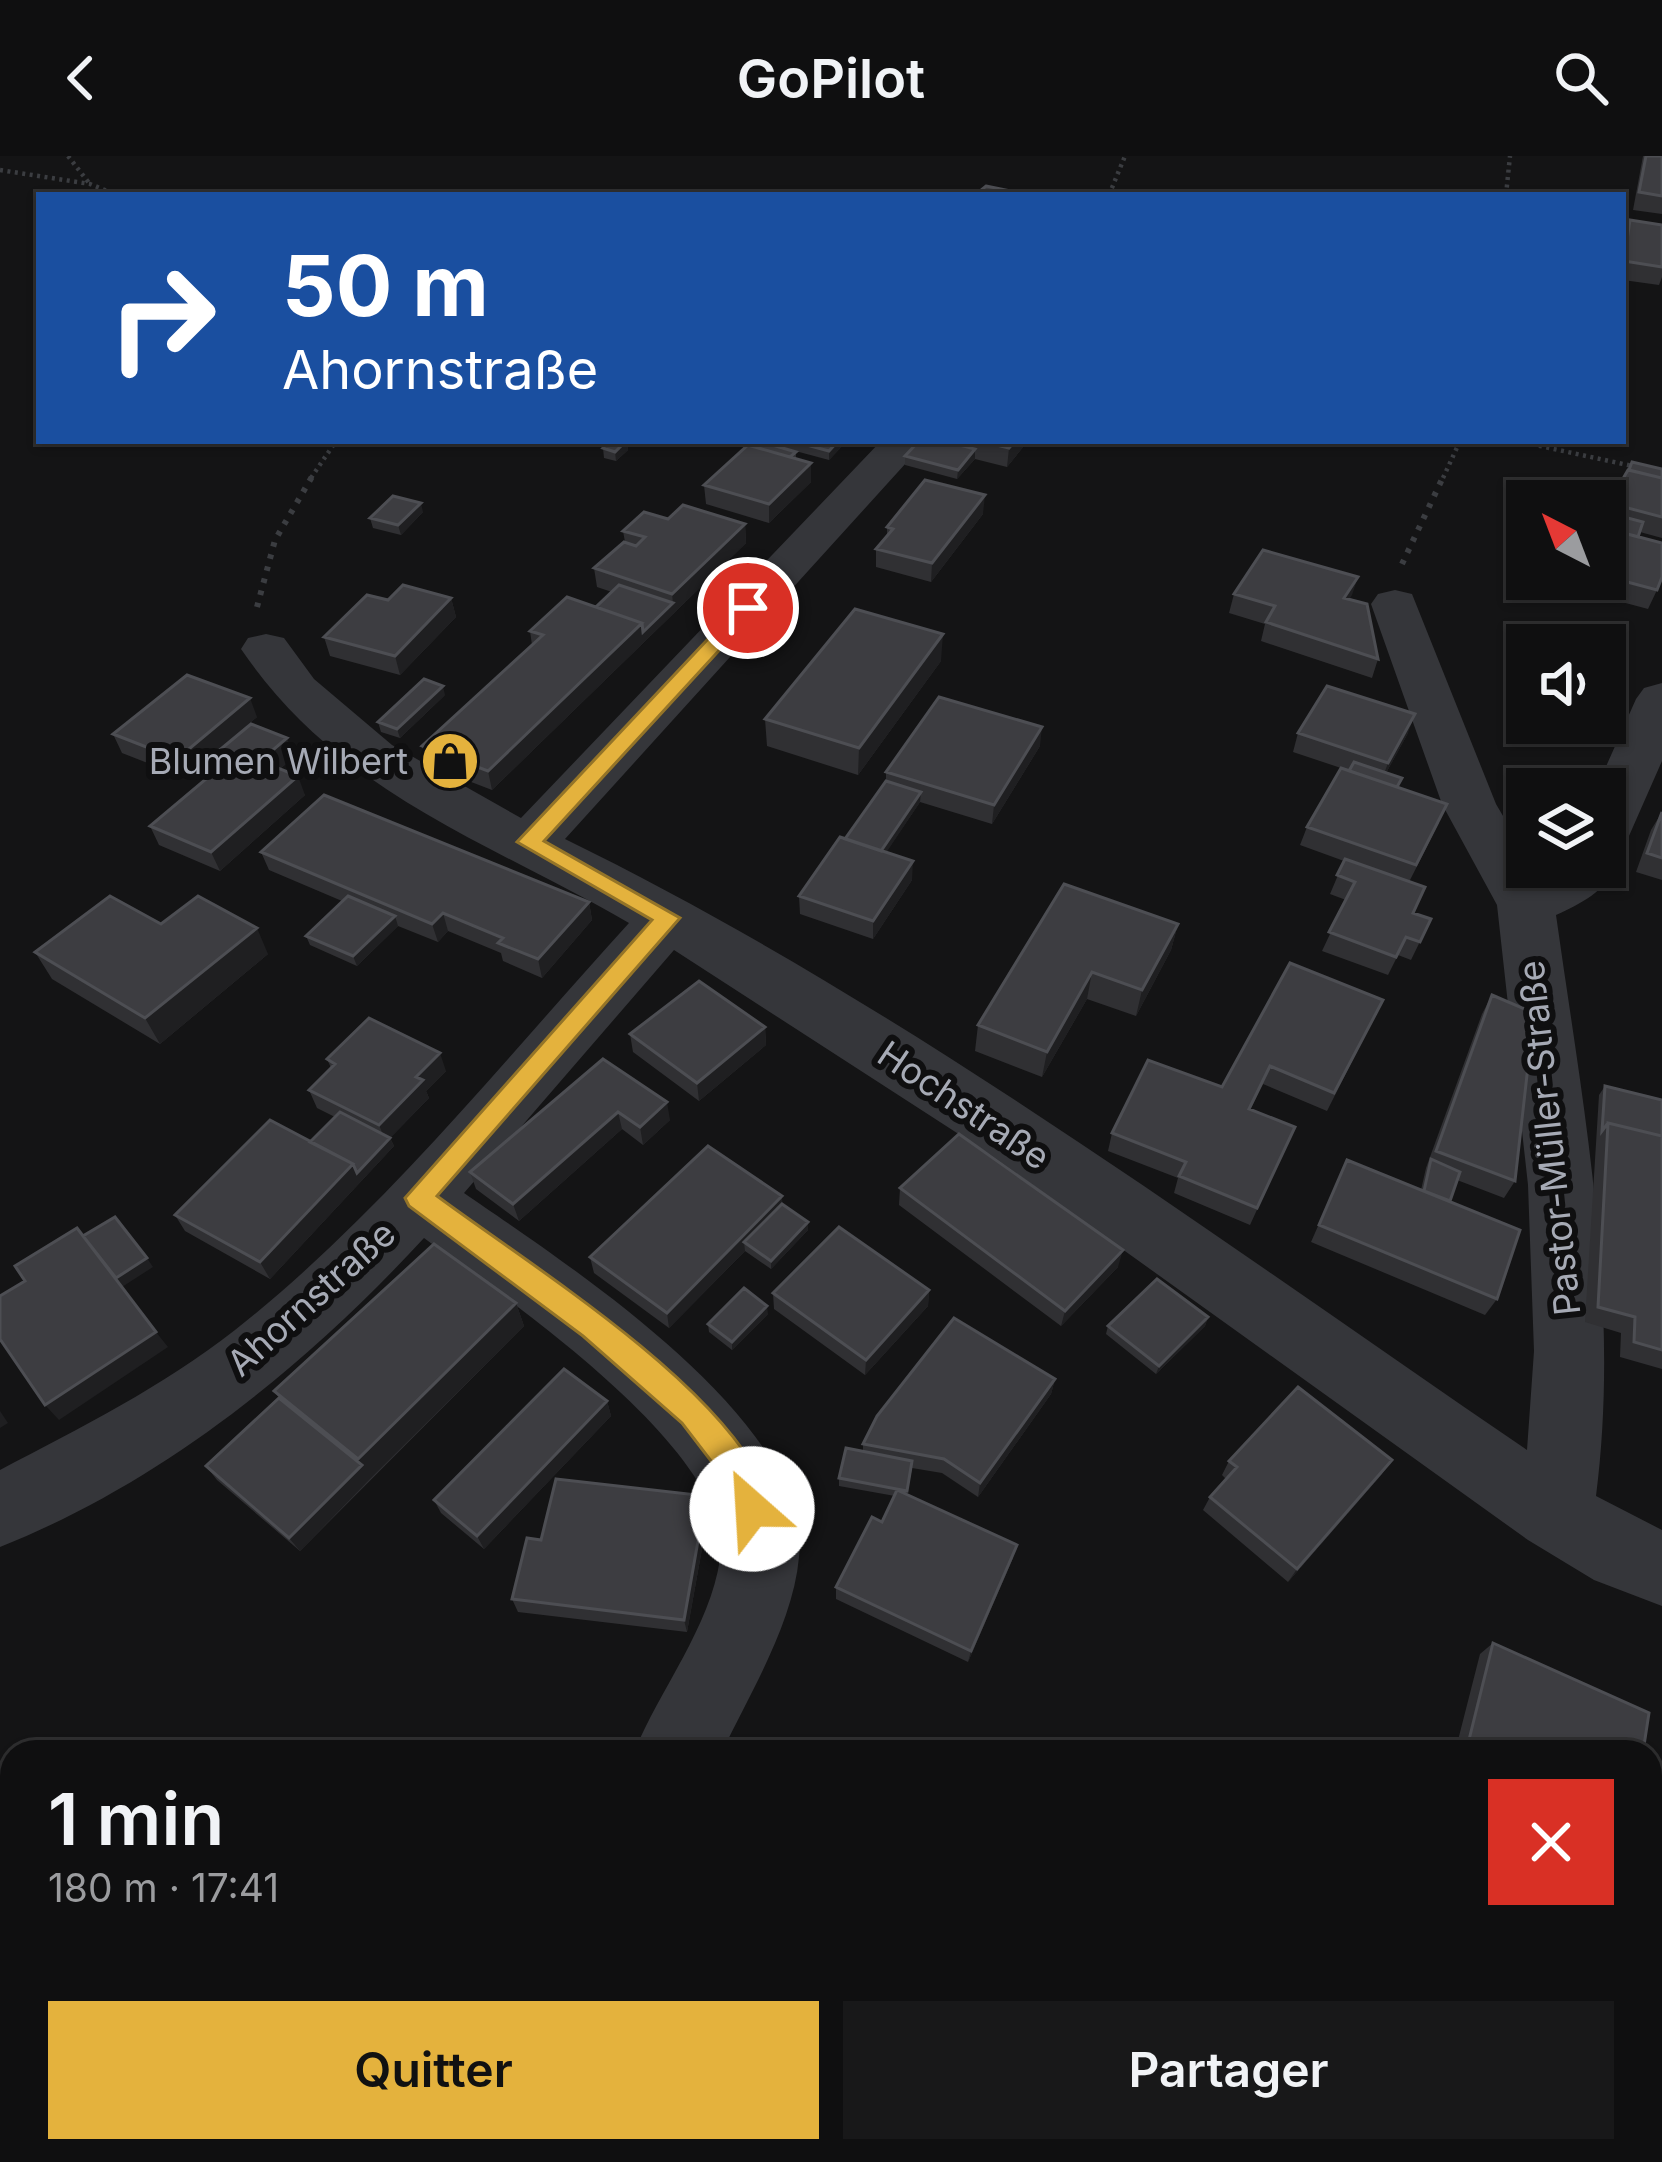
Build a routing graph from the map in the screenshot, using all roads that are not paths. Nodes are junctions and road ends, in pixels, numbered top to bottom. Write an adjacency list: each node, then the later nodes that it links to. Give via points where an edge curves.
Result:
1 (902, 444): 6 (street)
2 (1394, 604): 8 (street, Pastor-Müller-Straße, via 1469,804)
3 (266, 650): 6 (street, Hochstraße, via 306,705 340,734)
4 (1662, 700): 5 (street)
5 (1626, 783)
6 (529, 842): 9 (street, Hochstraße)
7 (1563, 888): 8 (street)
8 (1526, 905): 12 (street, Pastor-Müller-Straße, via 1561,1185 1570,1352)
9 (668, 918): 10 (street, Ahornstraße); 12 (street, Hochstraße, via 981,1114)
10 (418, 1198): 11 (street, Ahornstraße, via 260,1354 141,1434); 14 (street, via 593,1327 692,1413 742,1476 762,1542 753,1590)
11 (0, 1510)
12 (1555, 1514): 13 (street, Hochstraße)
13 (1662, 1568)
14 (683, 1740)

